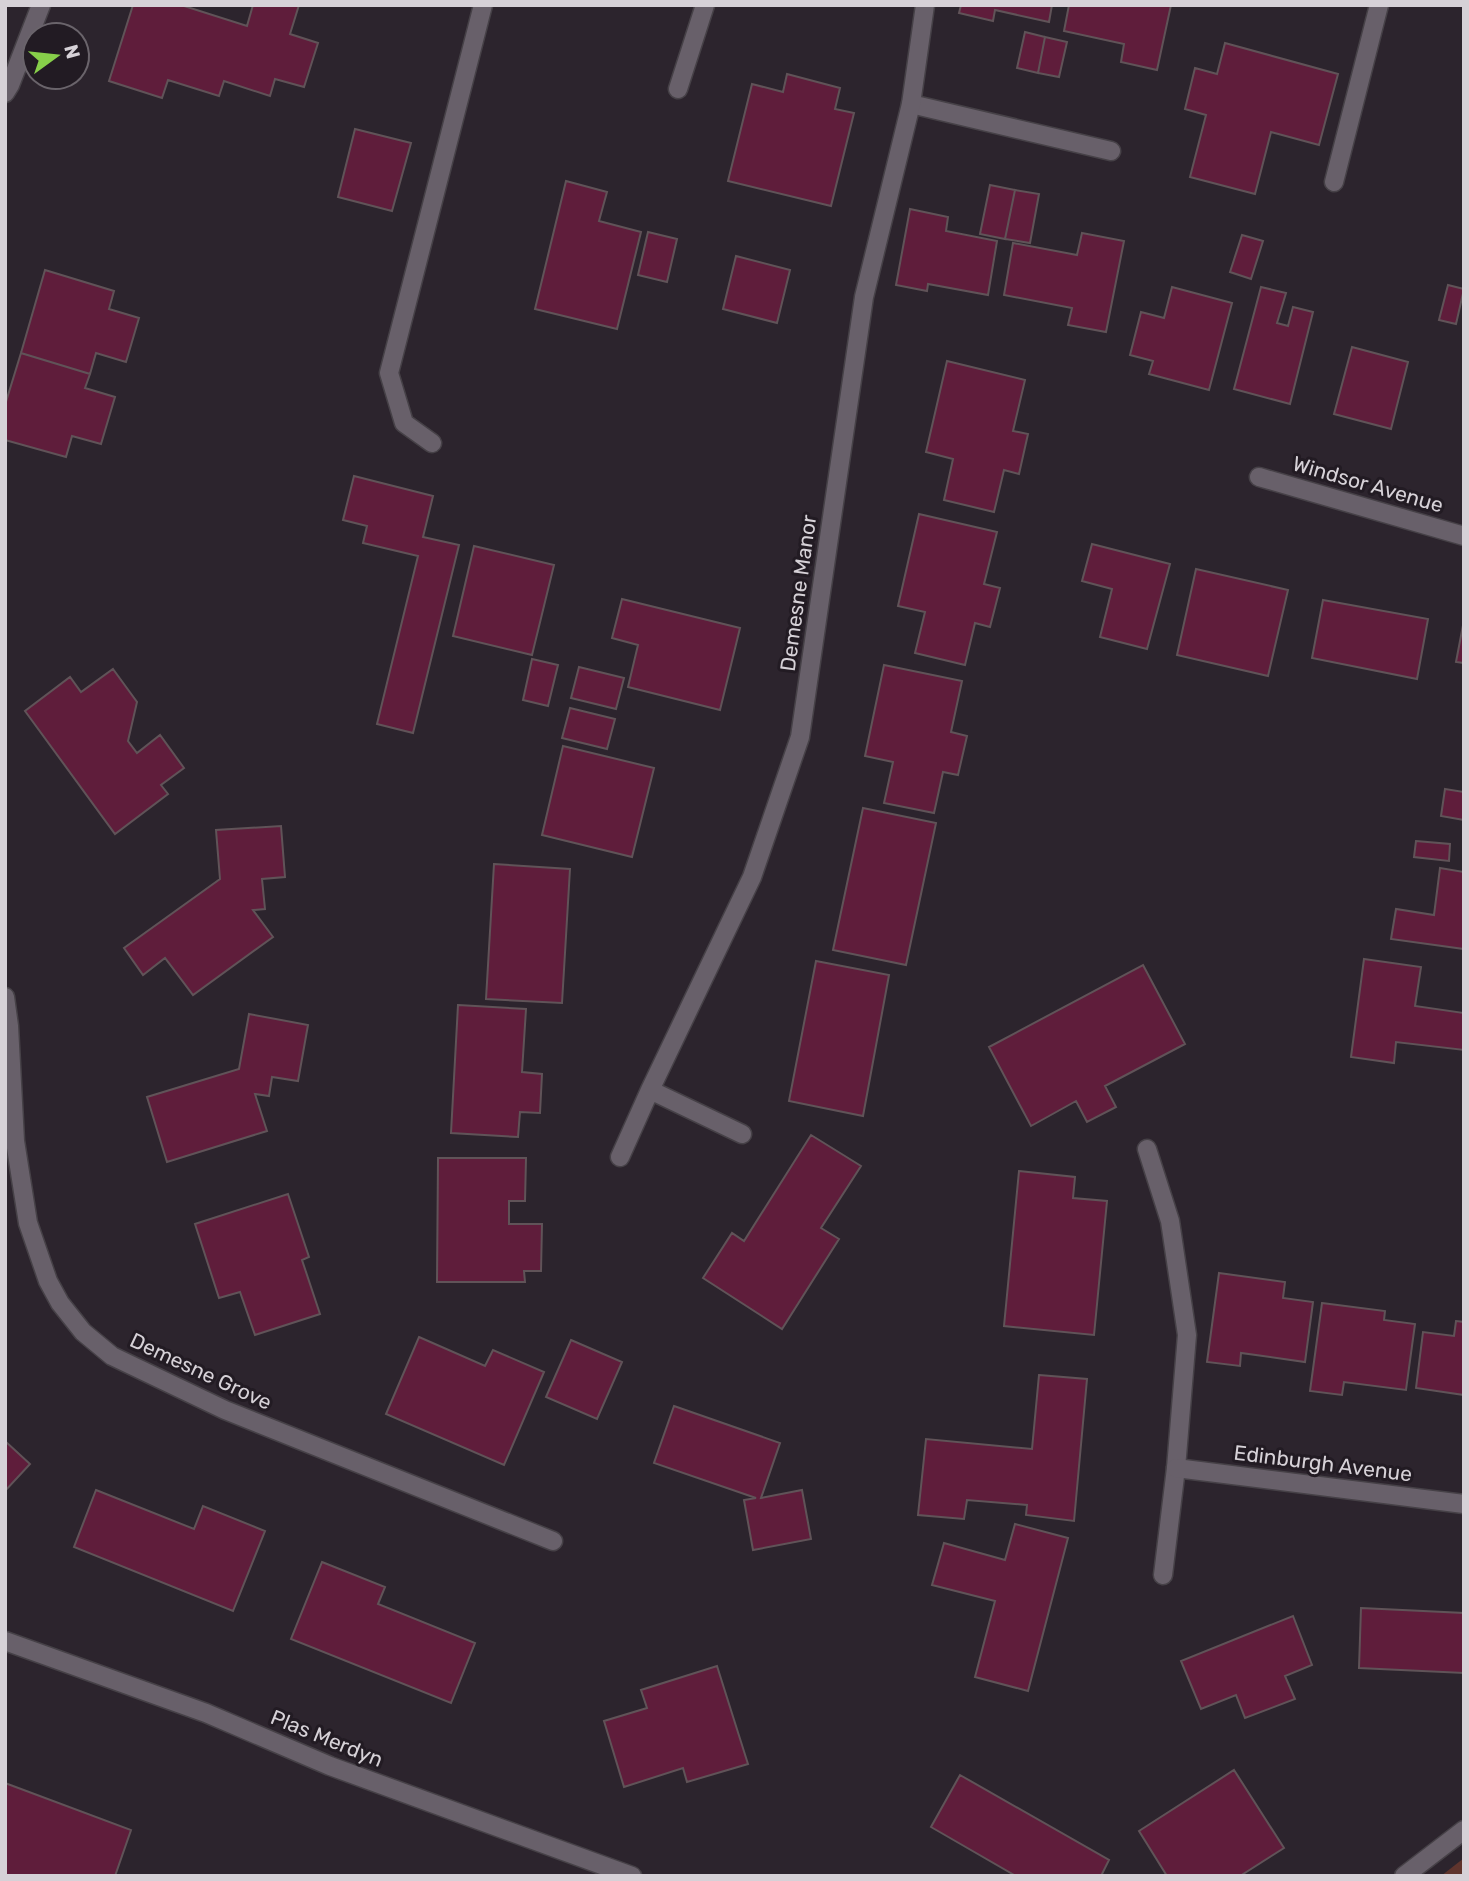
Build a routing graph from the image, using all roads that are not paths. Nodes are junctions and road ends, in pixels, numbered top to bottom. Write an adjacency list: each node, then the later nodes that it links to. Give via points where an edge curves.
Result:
1 (41, 5): 7 (street)
2 (483, 5): 11 (street, via 389,373 404,423)
3 (705, 5): 6 (street)
4 (925, 5): 8 (street, Demesne Manor)
5 (1378, 5): 10 (street)
6 (678, 89)
7 (5, 93)
8 (911, 104): 9 (street); 15 (street, Demesne Manor, via 864,297 800,737 752,877)
9 (1111, 151)
10 (1334, 182)
11 (432, 443)
12 (1259, 477): 13 (street, Windsor Avenue)
13 (1464, 536)
14 (5, 997): 21 (street, Demesne Grove, via 15,1141 28,1223 48,1281 83,1332 112,1356 225,1410)
15 (650, 1090): 16 (street); 18 (street, Demesne Manor)
16 (741, 1134)
17 (1147, 1149): 19 (street, via 1170,1221 1187,1335)
18 (620, 1157)
19 (1176, 1468): 20 (street, Edinburgh Avenue); 22 (street)
20 (1464, 1503)
21 (553, 1541)
22 (1163, 1575)
23 (5, 1641): 26 (street, Plas Merdyn)
24 (1464, 1830): 25 (street)
25 (1409, 1875)
26 (632, 1876)

